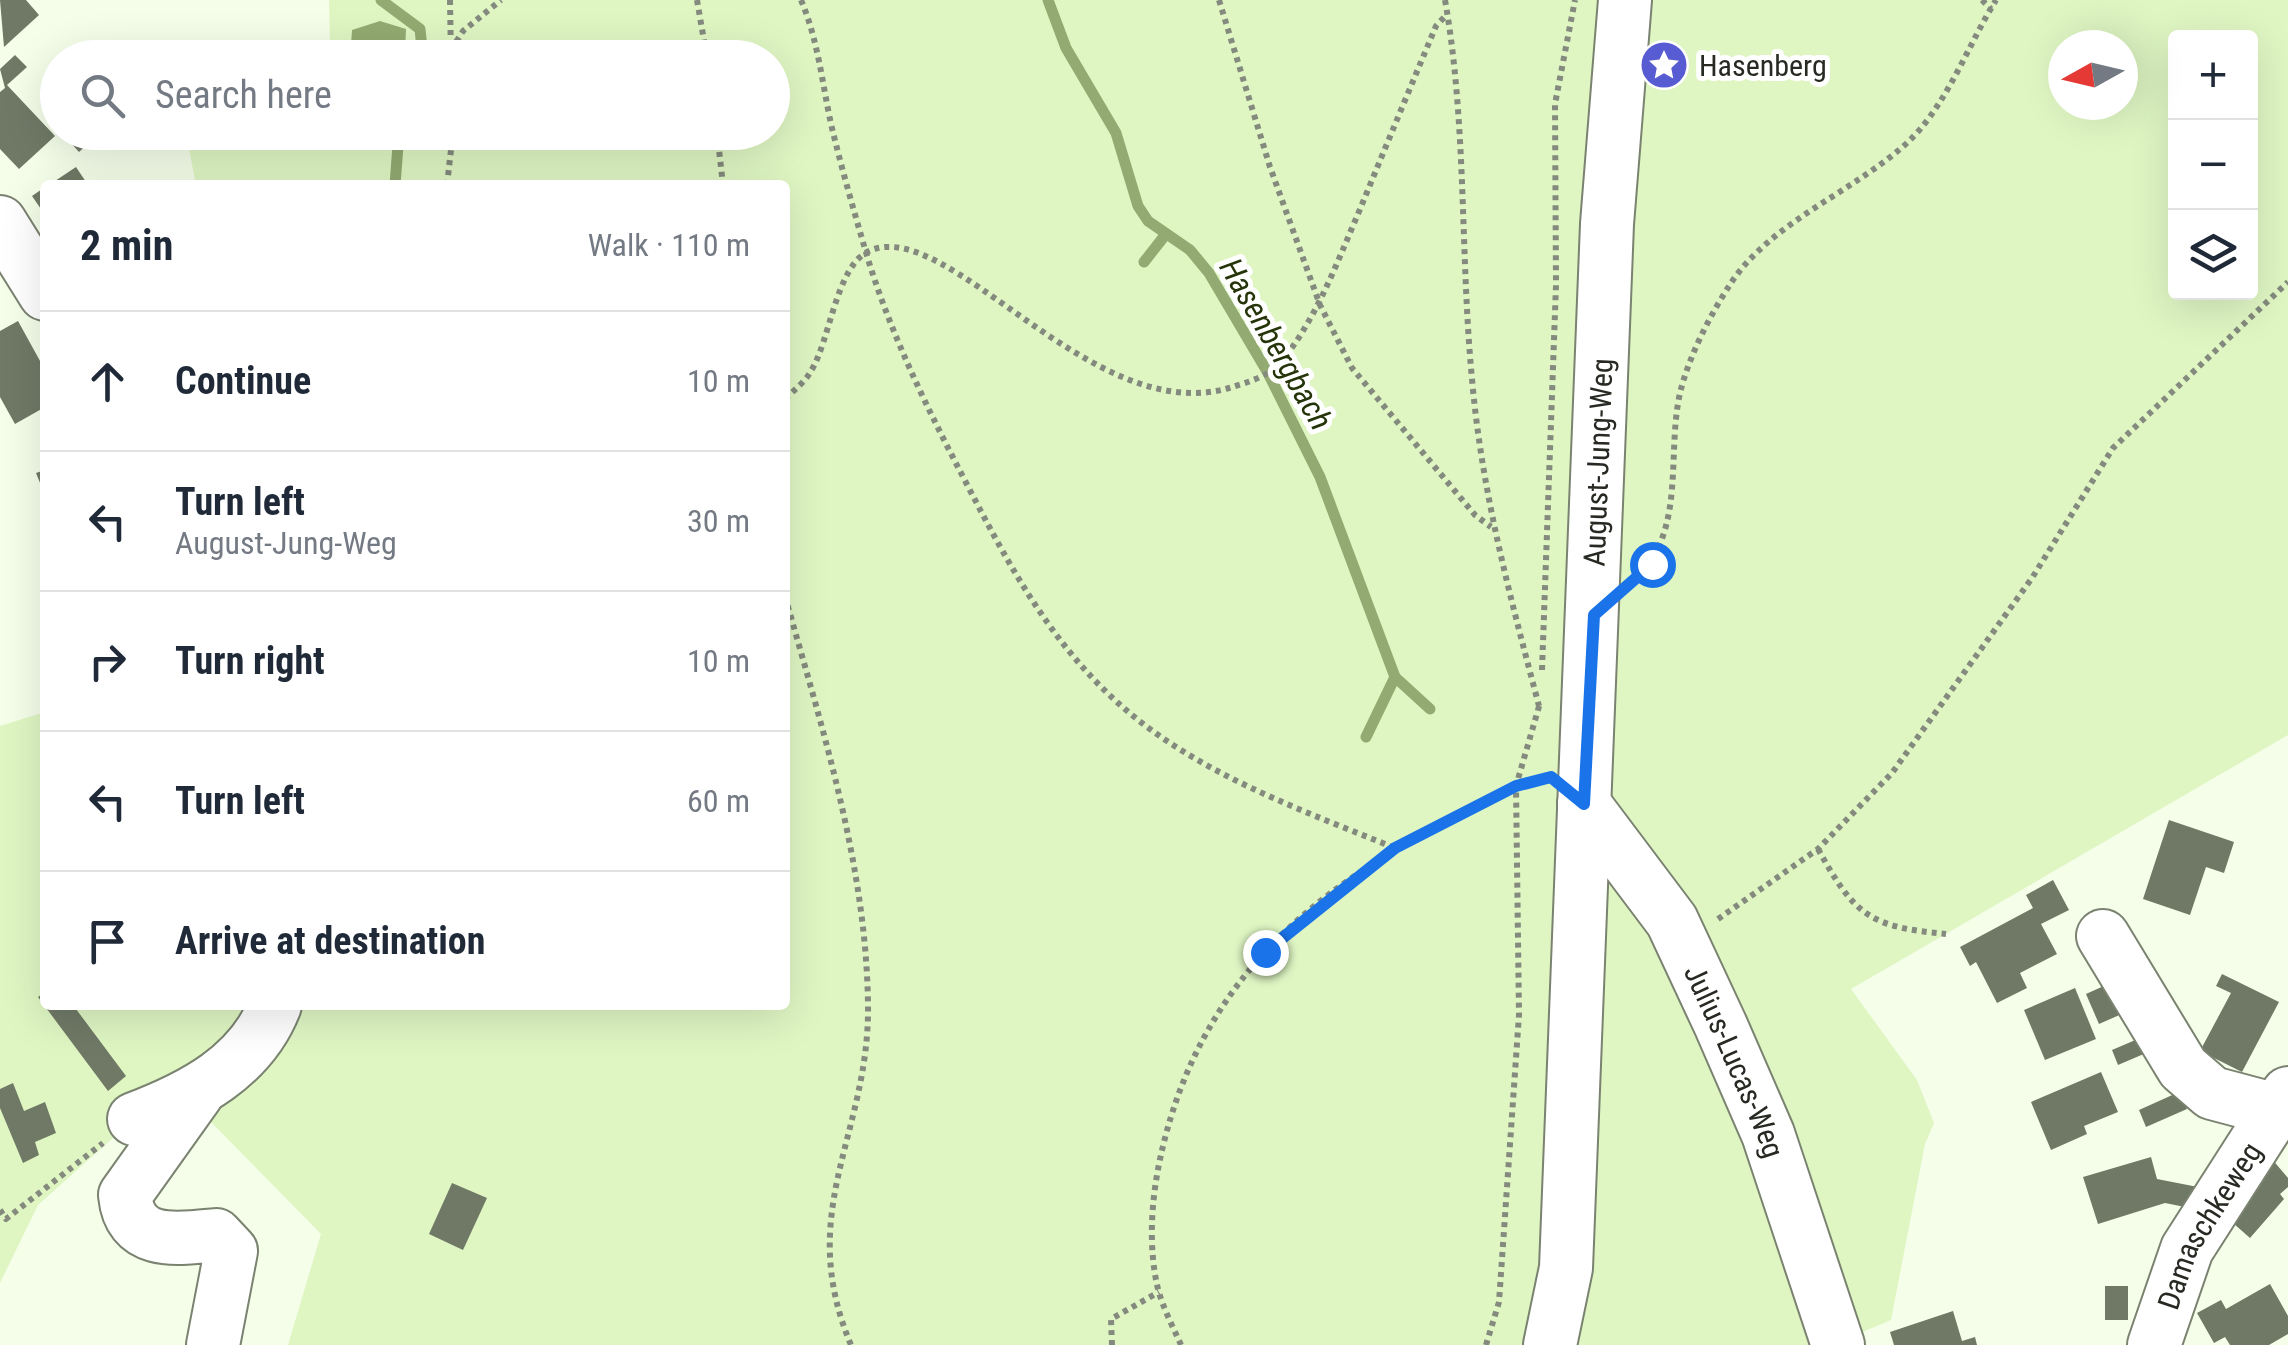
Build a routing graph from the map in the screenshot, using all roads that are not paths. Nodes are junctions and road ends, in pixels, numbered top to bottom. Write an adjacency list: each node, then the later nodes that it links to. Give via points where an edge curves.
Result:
1 (1625, 0): 4 (street, August-Jung-Weg, via 1607,224)
2 (0, 222): 3 (street)
3 (40, 286)
4 (1584, 804): 11 (street, August-Jung-Weg, via 1566,1268); 12 (street, Julius-Lucas-Weg, via 1672,921 1768,1134)
5 (2103, 936): 8 (street, Damaschkeweg, via 2183,1068 2212,1093)
6 (273, 1010): 7 (street, via 248,1048)
7 (197, 1094): 9 (street); 10 (street, via 125,1196 141,1230 174,1240 216,1235 231,1251)
8 (2282, 1102): 13 (street, Damaschkeweg, via 2187,1249)
9 (134, 1120)
10 (213, 1345)
11 (1550, 1345)
12 (1838, 1345)
13 (2154, 1345)

